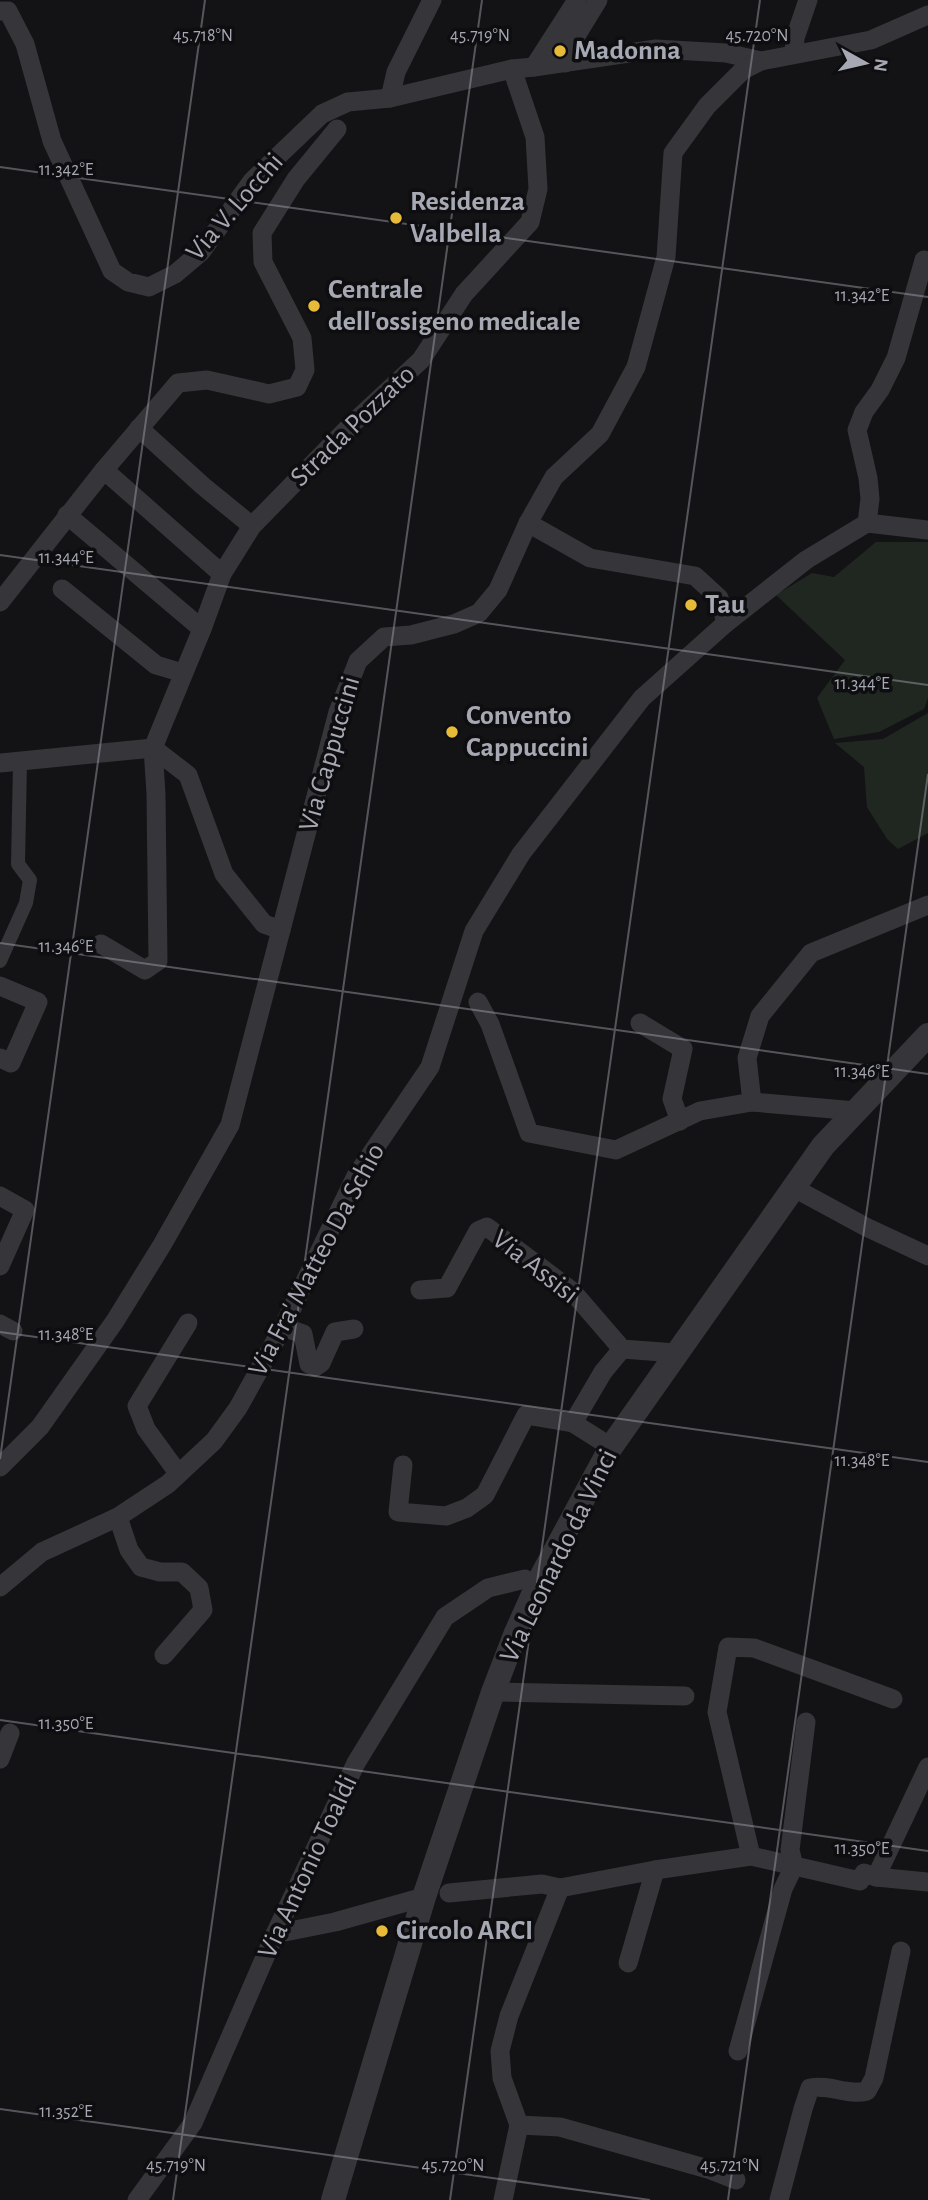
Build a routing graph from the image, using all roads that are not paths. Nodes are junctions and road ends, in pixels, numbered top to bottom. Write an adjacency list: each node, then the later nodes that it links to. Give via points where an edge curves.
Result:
1 (432, 0): 12 (street, via 397,72)
2 (577, 0): 10 (street)
3 (598, 0): 9 (street, via 571,44)
4 (808, 0): 7 (street)
5 (0, 11): 12 (street, Via V. Locchi, via 8,11 25,44 52,141 111,271 128,282 149,287 175,274 201,252 252,181 322,114 348,102)
6 (928, 15): 7 (street, Via Cappuccini, via 871,40)
7 (794, 53): 8 (street, Via Cappuccini)
8 (761, 61): 9 (street, Via V. Locchi, via 726,53 656,49); 18 (street, Via Cappuccini, via 743,70 707,106 673,153 666,257 636,367 600,434 554,477)
9 (565, 63): 10 (street, Via V. Locchi)
10 (534, 67): 11 (street, Via V. Locchi)
11 (512, 69): 12 (street, Via V. Locchi); 20 (street, Strada Pozzato, via 535,137 538,188 530,222 464,294 421,360)
12 (390, 98)
13 (337, 129): 15 (street, via 296,179 262,233 263,262 302,338 305,370 297,387 269,394 207,380 178,383)
14 (924, 260): 19 (street, via 896,358 857,430 868,478)
15 (139, 428): 16 (street); 20 (street)
16 (104, 470): 17 (street); 22 (street)
17 (67, 515): 24 (street); 26 (street)
18 (528, 523): 25 (street, via 590,558 695,576 719,598); 32 (street, Via Cappuccini, via 498,590 479,613 411,635 384,637 358,661 338,712)
19 (867, 523): 21 (street); 25 (street, Via Fra' Matteo Da Schio, via 806,560)
20 (252, 526): 22 (street, Strada Pozzato)
21 (928, 530)
22 (222, 574): 26 (street, Strada Pozzato)
23 (61, 589): 27 (street, via 156,665)
24 (0, 602)
25 (726, 623): 49 (street, Via Fra' Matteo Da Schio, via 642,698 521,854 474,931 430,1067 356,1176)
26 (202, 629): 27 (street, Strada Pozzato)
27 (183, 673): 28 (street, Strada Pozzato)
28 (153, 748): 29 (street); 32 (street, via 188,775 224,874 264,924); 33 (street, via 158,961 145,970)
29 (20, 762): 30 (street); 34 (street, via 18,864 30,880 26,903)
30 (0, 763)
31 (928, 905): 40 (street, via 811,953 760,1016 747,1058)
32 (281, 930): 56 (street, Via Cappuccini, via 230,1125 115,1321 40,1427)
33 (101, 944)
34 (0, 961)
35 (2, 992): 39 (street, via 38,1002 11,1063)
36 (478, 1002): 42 (street, via 529,1133 616,1150)
37 (640, 1023): 42 (street, via 682,1049 672,1099)
38 (928, 1035): 41 (street, Via Leonardo da Vinci)
39 (0, 1058)
40 (752, 1102): 41 (street); 42 (street, via 700,1111)
41 (856, 1111): 43 (street, Via Leonardo da Vinci, via 823,1146)
42 (680, 1121)
43 (794, 1188): 45 (street); 52 (street, Via Leonardo da Vinci)
44 (0, 1196): 46 (street, via 25,1210)
45 (928, 1256)
46 (0, 1266)
47 (420, 1290): 51 (street, Via Assisi, via 447,1288 478,1231 487,1227 572,1291)
48 (188, 1323): 57 (street, via 137,1406 146,1429)
49 (283, 1326): 50 (street, via 303,1334 309,1364 315,1367 335,1332); 57 (street, Via Fra' Matteo Da Schio, via 238,1408 214,1441)
50 (354, 1329)
51 (622, 1349): 52 (street); 53 (street)
52 (676, 1353): 54 (street, Via Leonardo da Vinci)
53 (573, 1423): 54 (street); 55 (street, via 526,1415 485,1495 446,1517 398,1512)
54 (611, 1447): 62 (street, Via Leonardo da Vinci, via 540,1579)
55 (403, 1465)
56 (0, 1467)
57 (178, 1473): 58 (street, Via Fra' Matteo Da Schio)
58 (118, 1517): 60 (street, Via Fra' Matteo Da Schio, via 42,1552); 61 (street, via 128,1550 141,1567 182,1572 199,1588 203,1610)
59 (525, 1579): 77 (street, Via Antonio Toaldi, via 488,1588 445,1617 356,1763)
60 (0, 1587)
61 (164, 1655)
62 (493, 1692): 63 (street); 76 (street, Via Leonardo da Vinci)
63 (685, 1696)
64 (893, 1699): 69 (street, via 754,1648 728,1647 717,1712)
65 (806, 1722): 70 (street, via 790,1850)
66 (10, 1733): 67 (street)
67 (0, 1759)
68 (928, 1767): 72 (street)
69 (751, 1856): 70 (street); 71 (street)
70 (794, 1866): 72 (street, via 860,1881 864,1873); 80 (street, via 783,1889)
71 (655, 1870): 74 (street); 79 (street)
72 (876, 1877): 73 (street)
73 (928, 1882)
74 (560, 1888): 75 (street, via 542,1884); 81 (street, via 509,2016 500,2051 502,2078)
75 (449, 1893)
76 (424, 1897): 77 (street); 84 (street, Via Leonardo da Vinci)
77 (275, 1934): 83 (street, Via Antonio Toaldi, via 193,2123)
78 (901, 1951): 86 (street, via 874,2078 867,2091 858,2093 810,2088)
79 (628, 1964)
80 (738, 2051)
81 (519, 2126): 82 (street, via 561,2127); 85 (street)
82 (736, 2180)
83 (137, 2200)
84 (333, 2200)
85 (503, 2200)
86 (779, 2200)

